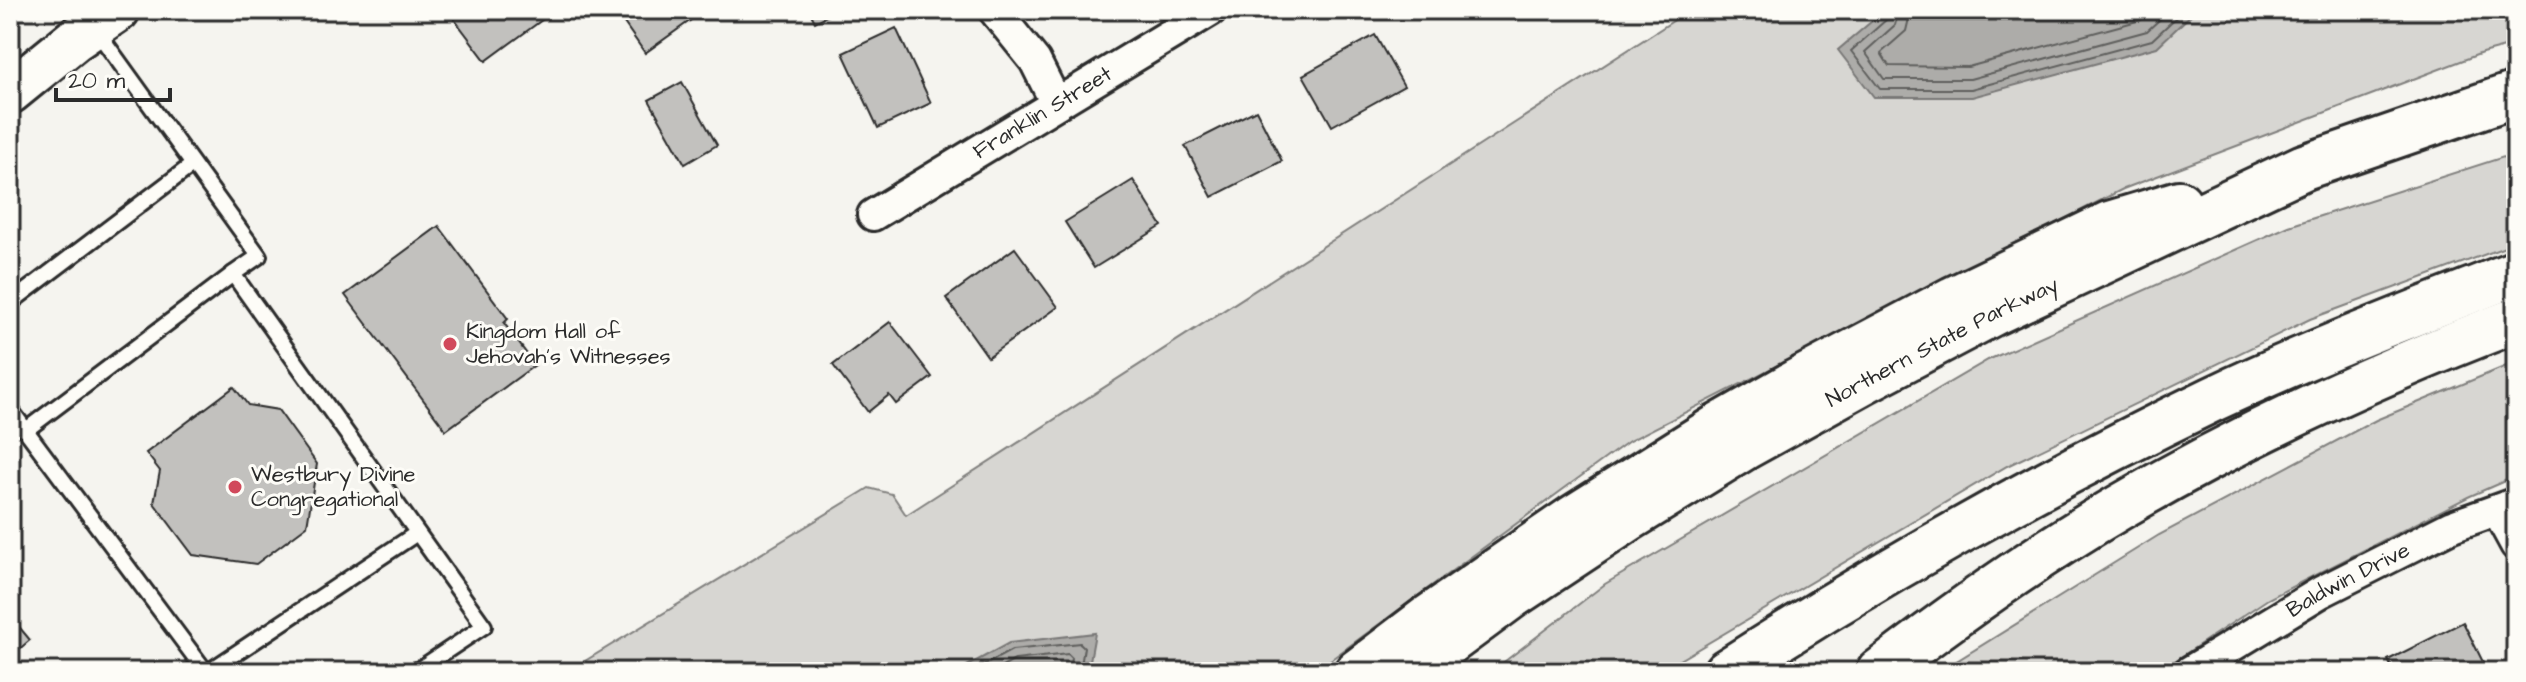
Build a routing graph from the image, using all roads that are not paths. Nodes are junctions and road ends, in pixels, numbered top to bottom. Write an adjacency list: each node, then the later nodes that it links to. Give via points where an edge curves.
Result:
1 (994, 10): 6 (street, via 1035,61)
2 (1211, 10): 6 (street, Franklin Street)
3 (106, 18): 4 (main road); 7 (lane)
4 (10, 92)
5 (2516, 94): 8 (highway, Northern State Parkway)
6 (1056, 103): 9 (street, Franklin Street)
7 (192, 165): 11 (lane, via 259,256); 12 (lane)
8 (2304, 167): 21 (highway, via 2109,224 1860,347 1719,426 1573,518); 22 (highway, Northern State Parkway, via 1995,312 1745,447 1512,596)
9 (873, 215)
10 (2516, 273): 23 (highway, via 2281,368 2094,459 1879,577)
11 (233, 274): 15 (lane); 17 (lane)
12 (10, 303)
13 (2516, 320): 24 (highway, via 2326,399 2133,500 2002,581)
14 (10, 409): 15 (lane)
15 (26, 430): 19 (lane)
16 (2507, 507): 18 (street); 25 (street, Baldwin Drive, via 2452,526 2321,592)
17 (417, 533): 19 (lane); 20 (lane, via 484,626)
18 (2516, 545)
19 (207, 672)
20 (415, 672)
21 (1357, 672)
22 (1409, 672)
23 (1726, 672)
24 (1879, 672)
25 (2189, 672)

